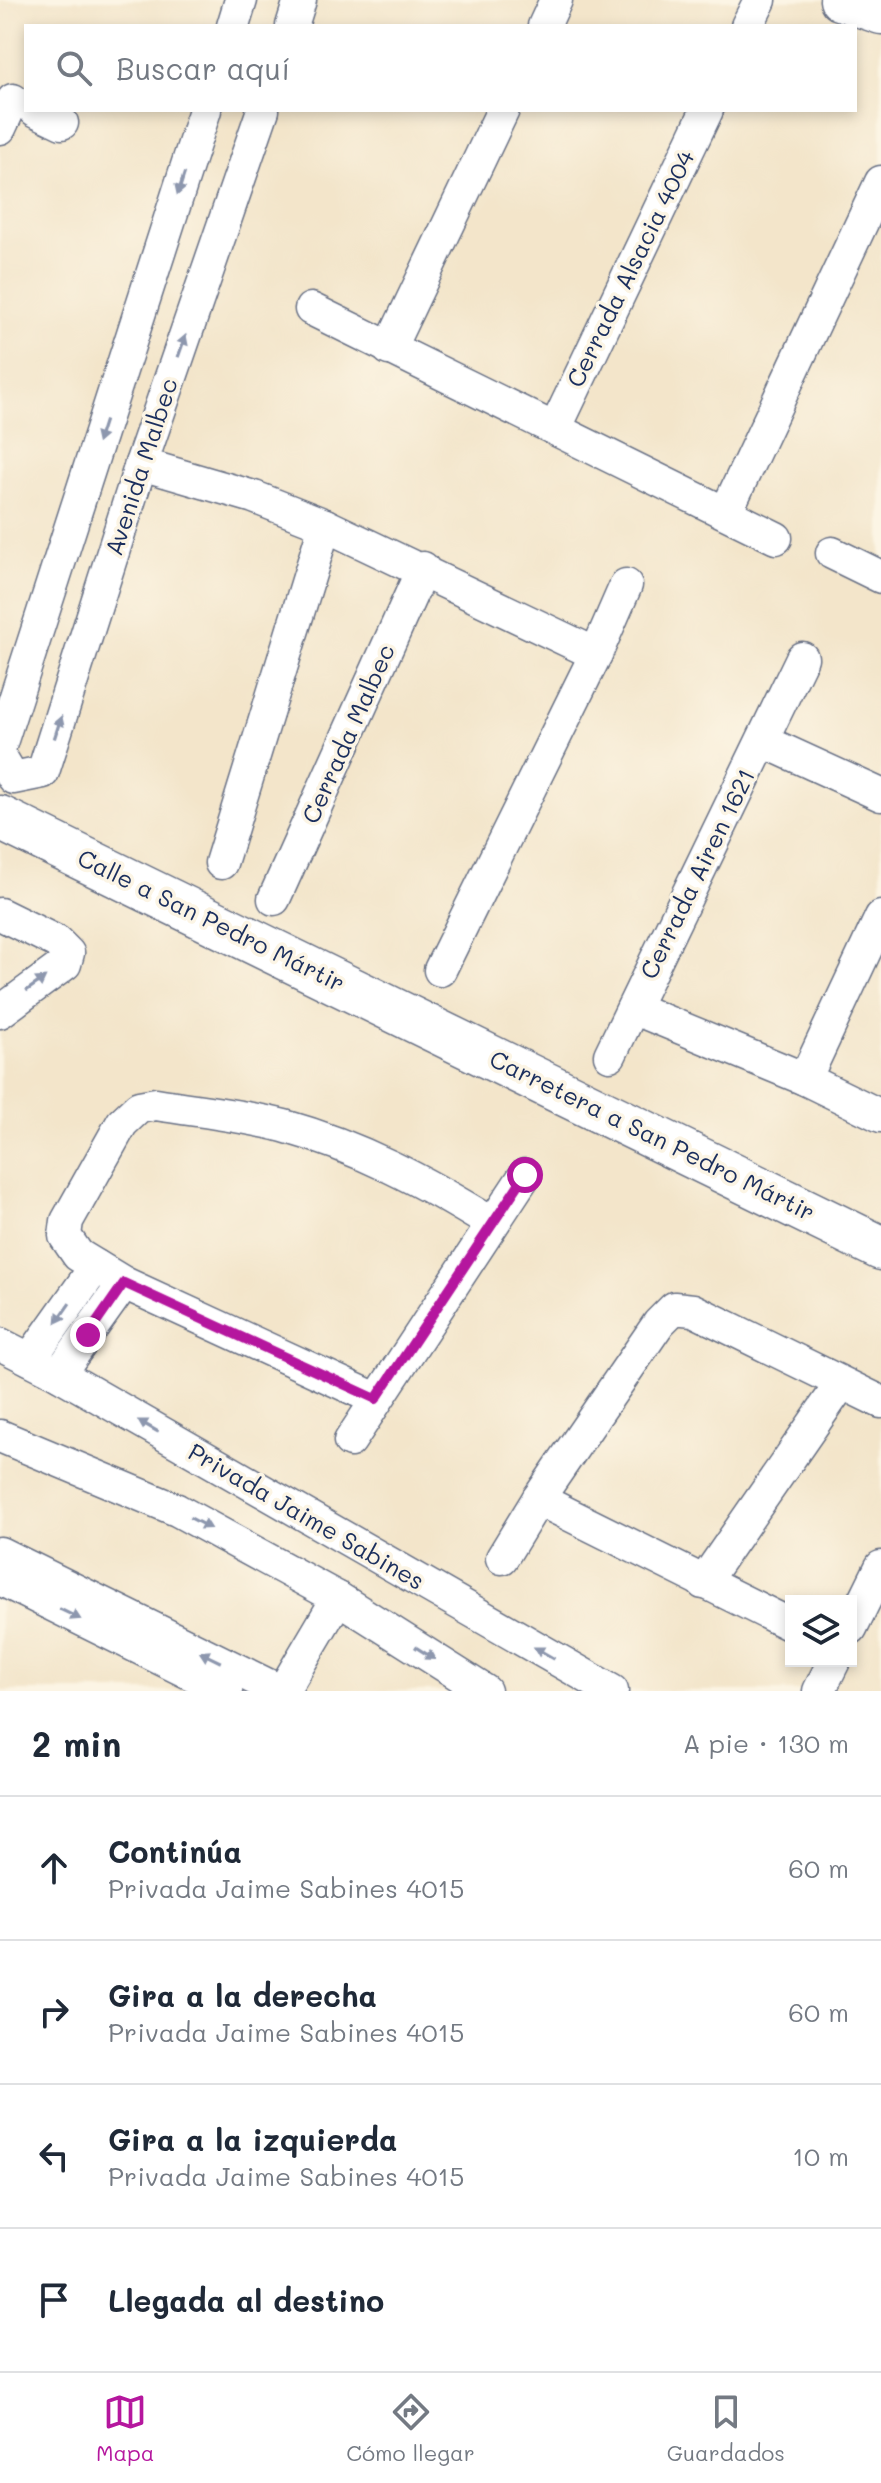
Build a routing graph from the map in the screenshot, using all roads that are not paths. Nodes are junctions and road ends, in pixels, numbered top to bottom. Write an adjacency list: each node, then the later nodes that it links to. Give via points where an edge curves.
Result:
1 (241, 0): 7 (street)
2 (300, 0): 8 (street)
3 (556, 0): 9 (street)
4 (760, 0): 10 (street)
5 (840, 0): 6 (street)
6 (881, 14)
7 (234, 24)
8 (293, 24)
9 (545, 24)
10 (748, 24)
11 (204, 112): 30 (street, Avenida Malbec, one-way to 30)
12 (262, 112): 19 (street, Avenida Malbec, one-way to 12)
13 (502, 112): 17 (street)
14 (706, 112): 18 (street, Cerrada Alsacia 4004)
15 (881, 182): 20 (street)
16 (311, 309): 17 (street)
17 (389, 349): 18 (street)
18 (555, 429): 20 (street)
19 (141, 464): 21 (street, via 254,497); 31 (street, Avenida Malbec, one-way to 19, via 13,778 43,772)
20 (726, 512): 22 (street)
21 (325, 525): 24 (street); 34 (street)
22 (776, 538)
23 (832, 553): 25 (street)
24 (423, 568): 27 (street); 35 (street, Cerrada Malbec)
25 (881, 577)
26 (626, 585): 27 (street)
27 (596, 654): 38 (street)
28 (802, 658): 29 (street, Cerrada Airen 1621)
29 (763, 741): 32 (street, Cerrada Airen 1621); 39 (street, Cerrada Airen 1621)
30 (0, 746)
31 (0, 756)
32 (881, 795)
33 (0, 818): 41 (main road, Calle a San Pedro Mártir)
34 (221, 863)
35 (274, 899)
36 (0, 914): 40 (street, one-way to 36, via 65,964 68,953 57,942)
37 (881, 917): 43 (street)
38 (440, 970)
39 (633, 1008): 42 (street, Cerrada Airen 1621); 43 (street, Cerrada Airen 1621)
40 (0, 1012)
41 (423, 1024): 47 (main road, Carretera a San Pedro Mártir)
42 (610, 1055)
43 (805, 1079): 44 (street, Cerrada Airen 1621)
44 (881, 1116)
45 (525, 1175): 46 (street)
46 (491, 1223): 48 (street, via 379,1160 283,1126 148,1104 122,1123 67,1221 65,1236 78,1255); 54 (street)
47 (881, 1248)
48 (96, 1266): 49 (street); 51 (street, one-way to 51)
49 (124, 1283): 52 (street); 54 (street)
50 (0, 1344): 51 (street, Privada Jaime Sabines)
51 (30, 1359): 52 (street, Privada Jaime Sabines)
52 (59, 1374): 71 (street, Privada Jaime Sabines, one-way to 52)
53 (841, 1384): 55 (street); 58 (street, via 693,1310 674,1308); 63 (street)
54 (376, 1399): 57 (street)
55 (881, 1402)
56 (0, 1436): 64 (street, one-way to 64, via 155,1500)
57 (350, 1441)
58 (538, 1499): 60 (street); 63 (street)
59 (0, 1553): 69 (street, one-way to 59)
60 (502, 1558)
61 (881, 1567): 65 (street)
62 (0, 1579): 68 (street, one-way to 68)
63 (703, 1583): 66 (street)
64 (338, 1598): 69 (street); 70 (street, one-way to 70)
65 (857, 1616)
66 (785, 1622)
67 (831, 1667): 72 (street)
68 (226, 1691)
69 (282, 1691)
70 (485, 1691)
71 (612, 1691)
72 (819, 1691)

